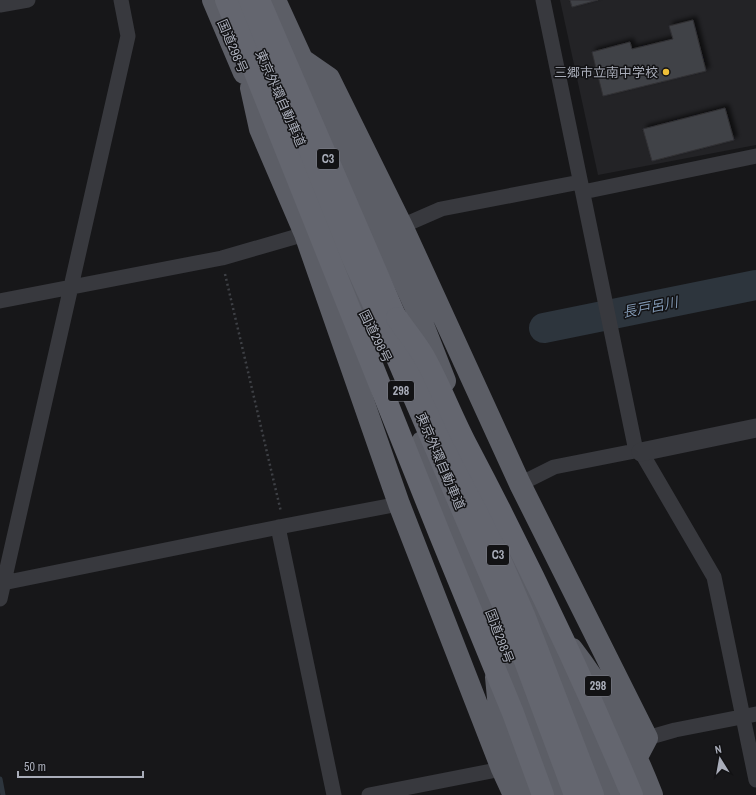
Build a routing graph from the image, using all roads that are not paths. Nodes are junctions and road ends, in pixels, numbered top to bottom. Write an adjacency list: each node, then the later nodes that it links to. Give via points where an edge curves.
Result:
1 (28, 0): 9 (street)
2 (121, 0): 16 (street, via 128,36)
3 (213, 0): 11 (highway, 国道298号 / 298)
4 (226, 0): 37 (highway, bridge)
5 (236, 0): 39 (highway, 東京外環自動車道 / C3, via 382,323 510,621)
6 (259, 0): 18 (highway, 東京外環自動車道 / C3)
7 (276, 0): 10 (highway, 298)
8 (543, 0): 13 (street)
9 (0, 5)
10 (303, 60): 14 (highway, via 329,78); 25 (highway, 298, via 420,318)
11 (251, 88): 15 (highway, 298, via 260,129); 27 (highway, 国道298号 / 298, via 384,349)
12 (756, 156): 13 (street)
13 (582, 187): 14 (street, via 441,209); 20 (street)
14 (402, 226): 21 (highway)
15 (305, 234): 16 (street, via 222,258); 22 (highway, 298)
16 (71, 287): 17 (street); 24 (street)
17 (0, 301)
18 (397, 318): 40 (highway, 東京外環自動車道 / C3, bridge, via 524,615); 42 (highway, bridge, via 423,355 550,609)
19 (756, 428): 20 (street)
20 (638, 452): 21 (street, via 554,467); 28 (street, via 714,577)
21 (520, 484): 29 (highway)
22 (399, 504): 23 (street); 31 (highway, 298)
23 (281, 526): 24 (street); 33 (street)
24 (3, 583): 26 (street)
25 (526, 589): 30 (highway, 298, via 592,675); 41 (highway, 298)
26 (0, 599)
27 (489, 607): 36 (highway, 298, via 500,719); 38 (highway, 国道298号 / 298)
28 (749, 716): 29 (street); 32 (street)
29 (647, 738): 30 (highway)
30 (637, 757): 43 (highway, 298)
31 (502, 769): 34 (street); 35 (highway, 298)
32 (756, 780)
33 (334, 795)
34 (369, 795)
35 (514, 795)
36 (532, 795)
37 (544, 795)
38 (560, 795)
39 (575, 795)
40 (593, 795)
41 (609, 795)
42 (632, 795)
43 (652, 795)

